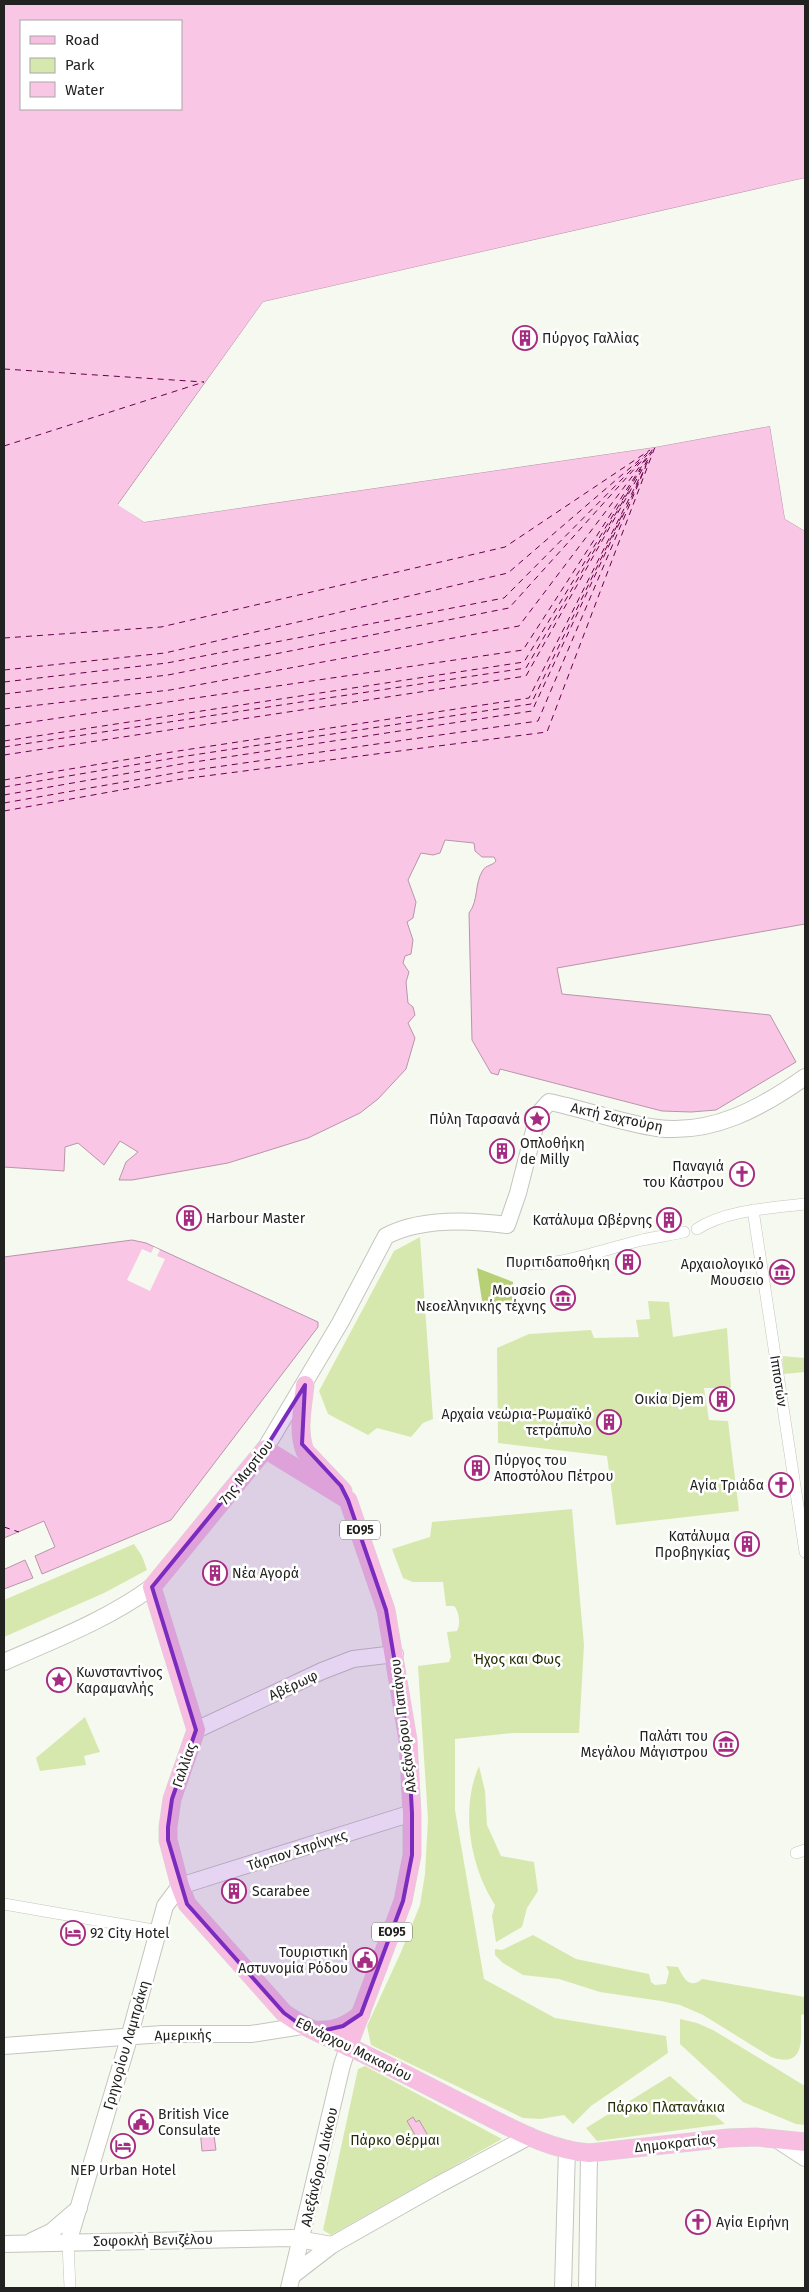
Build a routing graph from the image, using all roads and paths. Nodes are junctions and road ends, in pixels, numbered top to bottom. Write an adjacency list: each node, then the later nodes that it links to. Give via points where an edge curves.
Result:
1 (805, 1077): 2 (street, Ακτή Σαχτούρη, via 777,1096 732,1119 684,1130 656,1128 549,1102)
2 (541, 1111): 8 (street, 7ης Μαρτίου, via 507,1225 467,1220 400,1229 386,1236)
3 (805, 1204): 4 (street)
4 (753, 1210): 5 (street, via 707,1222); 11 (street, Ιπποτών)
5 (697, 1229)
6 (684, 1232): 7 (street, via 547,1264)
7 (520, 1264)
8 (305, 1385): 9 (street, 7ης Μαρτίου); 10 (main road, Αλεξάνδρου Παπάγου, via 300,1429 302,1444 305,1451 341,1486)
9 (265, 1449): 10 (main road); 12 (main road, 7ης Μαρτίου)
10 (348, 1500): 13 (main road, Αλεξάνδρου Παπάγου / ΕΟ95, via 386,1610)
11 (805, 1552)
12 (152, 1588): 14 (street, 7ης Μαρτίου, via 130,1603); 15 (main road, Γαλλίας)
13 (395, 1654): 15 (street, Αβέρωφ, via 337,1665); 16 (main road, Αλεξάνδρου Παπάγου / ΕΟ95, via 408,1740)
14 (4, 1662)
15 (196, 1730): 17 (main road, Γαλλίας, via 172,1799 168,1827 168,1840)
16 (412, 1813): 17 (street, Τάρπον Σπρίνγκς); 20 (main road, Αλεξάνδρου Παπάγου / ΕΟ95, via 412,1855 403,1901)
17 (180, 1886): 19 (street, Γρηγορίου Λαμπράκη, via 165,1906); 21 (main road, Εθνάρχου Μακαρίου, via 187,1904 284,2013)
18 (4, 1904): 19 (street)
19 (159, 1931): 22 (street, Γρηγορίου Λαμπράκη)
20 (361, 2014): 21 (main road, via 333,2030); 24 (main road, Αλεξάνδρου Παπάγου / ΕΟ95)
21 (306, 2028): 22 (street, Αμερικής, via 251,2034); 24 (main road, Εθνάρχου Μακαρίου)
22 (129, 2036): 23 (street, Αμερικής); 31 (street, Γρηγορίου Λαμπράκη)
23 (4, 2046)
24 (348, 2047): 25 (main road, Εθνάρχου Μακαρίου); 32 (street, Αλεξάνδρου Διάκου)
25 (538, 2139): 28 (main road, Δημοκρατίας); 36 (street, via 438,2185)
26 (776, 2139): 27 (main road, Δημοκρατίας); 29 (main road, Δημοκρατίας, via 728,2138); 30 (street)
27 (805, 2142)
28 (567, 2149): 29 (main road, Δημοκρατίας); 39 (street)
29 (589, 2152): 40 (street)
30 (805, 2158)
31 (79, 2208): 33 (street, via 51,2232); 34 (street, Γρηγορίου Λαμπράκη)
32 (302, 2239): 34 (street, Σοφοκλή Βενιζέλου); 36 (street, Σοφοκλή Βενιζέλου); 37 (street, Αλεξάνδρου Διάκου)
33 (29, 2242): 34 (street, Σοφοκλή Βενιζέλου); 35 (street, Σοφοκλή Βενιζέλου)
34 (68, 2243): 38 (street)
35 (4, 2244)
36 (332, 2245): 37 (street)
37 (291, 2282)
38 (70, 2288)
39 (563, 2288)
40 (587, 2288)

